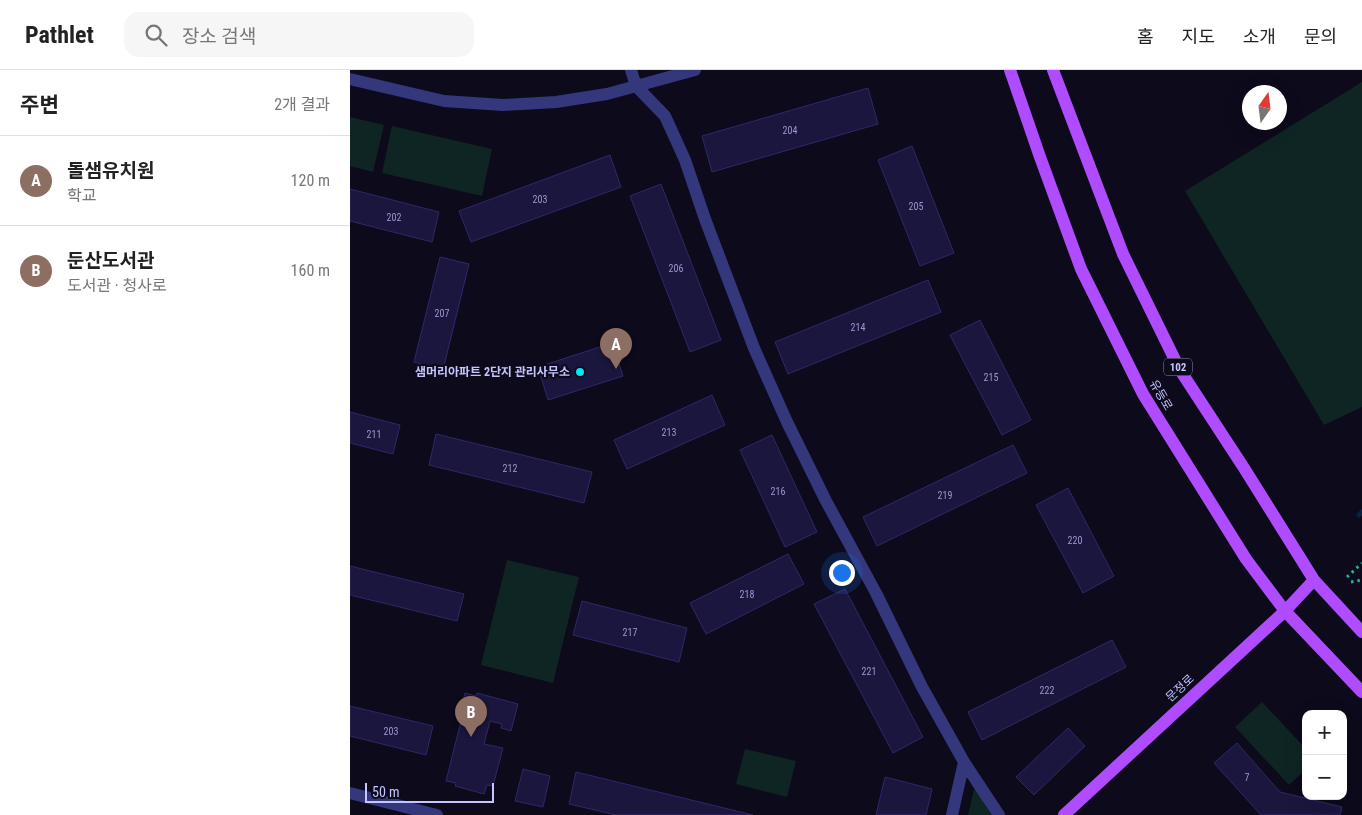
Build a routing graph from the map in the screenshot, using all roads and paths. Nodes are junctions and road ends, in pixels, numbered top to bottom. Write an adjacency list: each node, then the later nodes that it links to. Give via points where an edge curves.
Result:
1 (631, 70): 6 (street)
2 (695, 70): 6 (street)
3 (1010, 70): 12 (main road, 유등로, via 1081,269 1143,394 1246,559)
4 (1053, 70): 9 (main road, 102, via 1123,254 1180,370)
5 (350, 79): 6 (street, via 444,100 503,105 556,102)
6 (636, 86): 15 (street, via 665,116 685,160 754,348 787,422 922,687)
7 (1362, 563): 8 (path)
8 (1347, 577)
9 (1314, 580): 12 (main road, 문정로); 13 (main road, 102)
10 (1362, 580): 11 (path)
11 (1351, 582)
12 (1284, 610): 14 (main road, 유등로); 20 (main road, 문정로)
13 (1362, 632)
14 (1362, 692)
15 (964, 762): 18 (street); 19 (street)
16 (350, 793): 17 (street)
17 (437, 815)
18 (952, 815)
19 (999, 815)
20 (1064, 815)

